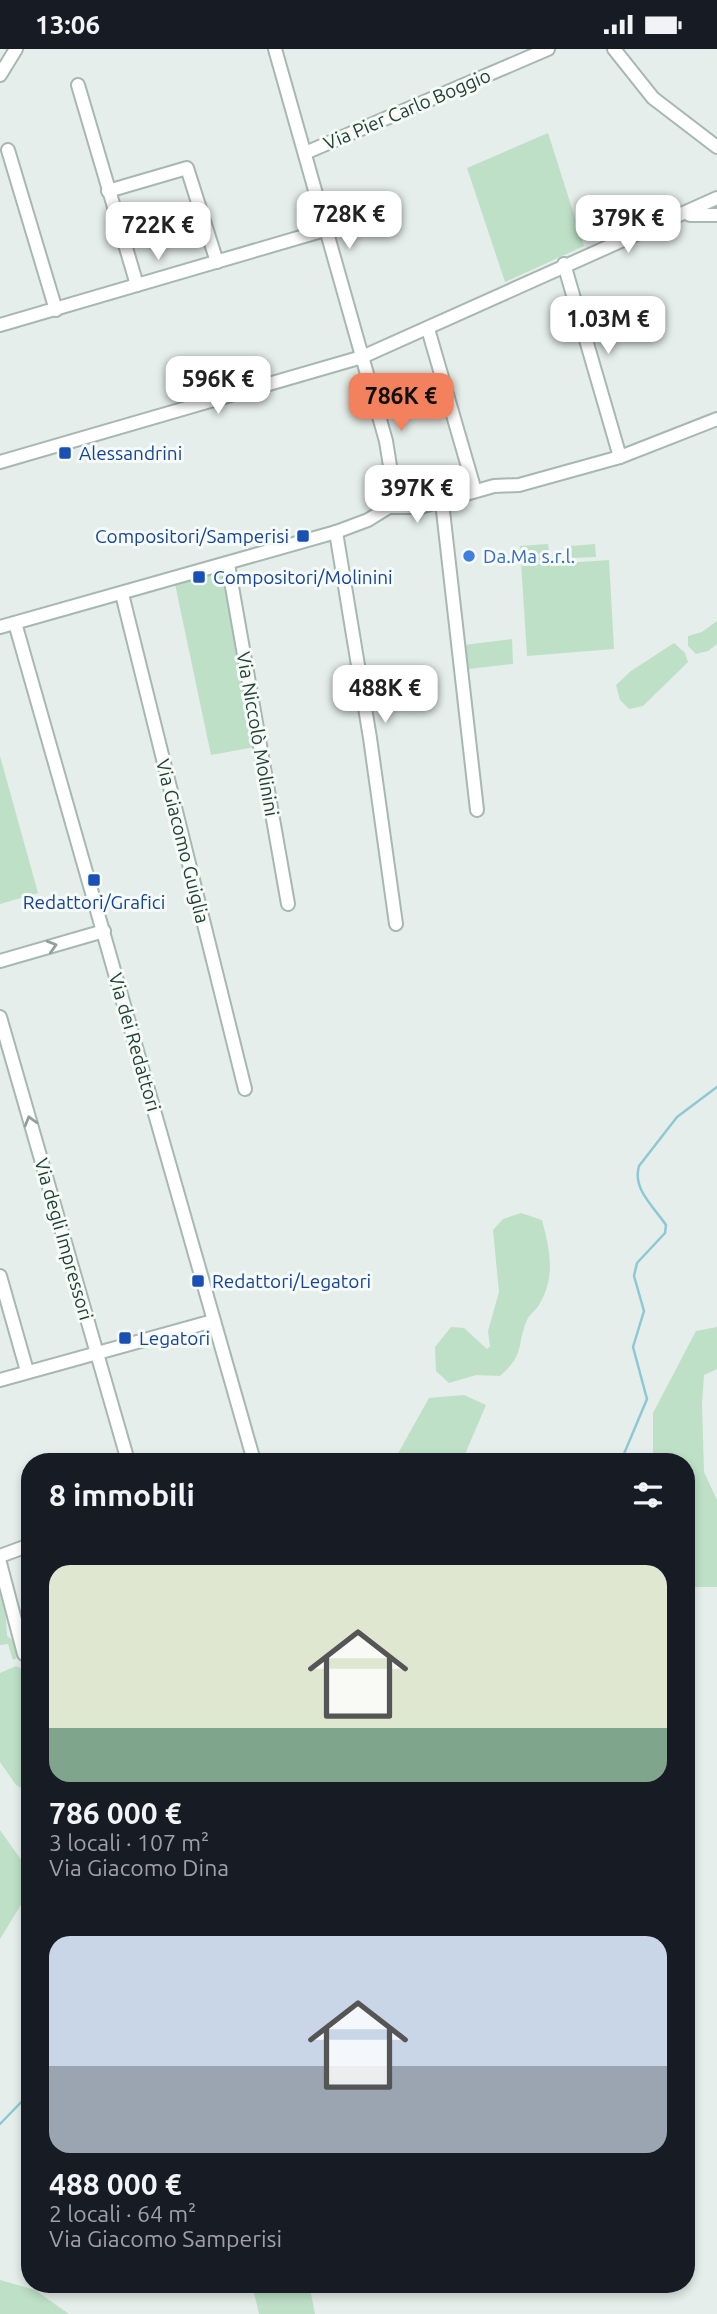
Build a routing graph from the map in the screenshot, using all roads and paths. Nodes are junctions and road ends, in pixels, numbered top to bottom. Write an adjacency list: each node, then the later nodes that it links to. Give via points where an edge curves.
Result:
1 (16, 49): 5 (street)
2 (275, 49): 9 (street)
3 (548, 49): 9 (street, Via Pier Carlo Boggio)
4 (614, 49): 7 (street, via 653,98)
5 (0, 75)
6 (78, 85): 10 (street)
7 (717, 147)
8 (8, 150): 18 (street)
9 (305, 153): 14 (street)
10 (108, 191): 15 (street, via 187,168); 17 (street)
11 (717, 198): 13 (street)
12 (717, 215): 13 (street)
13 (679, 217): 16 (street)
14 (326, 230): 15 (street); 21 (street)
15 (217, 262): 17 (street)
16 (564, 264): 20 (street); 23 (street)
17 (137, 285): 18 (street)
18 (55, 310): 19 (street)
19 (0, 325)
20 (428, 329): 21 (street); 25 (street)
21 (362, 357): 24 (street); 27 (street, via 392,468 394,491)
22 (717, 419): 23 (street)
23 (620, 457): 26 (street)
24 (0, 462)
25 (473, 484)
26 (442, 502): 27 (street, via 416,508); 33 (street)
27 (389, 507): 28 (street)
28 (336, 532): 29 (street); 35 (street)
29 (228, 564): 30 (street); 34 (street, Via Niccolò Molinini)
30 (122, 594): 31 (street); 39 (street, Via Giacomo Guiglia)
31 (15, 623): 32 (street); 36 (street, Via dei Redattori)
32 (0, 627)
33 (477, 810)
34 (288, 904)
35 (396, 924)
36 (104, 931): 37 (street, one-way to 36); 41 (street, Via dei Redattori)
37 (0, 961)
38 (0, 1017): 42 (street, Via degli Impressori, one-way to 38)
39 (245, 1089)
40 (0, 1276): 43 (street)
41 (213, 1321): 42 (street); 46 (street, Via dei Redattori)
42 (97, 1351): 43 (street); 45 (street, Via degli Impressori)
43 (27, 1371): 44 (street)
44 (0, 1380)
45 (126, 1453)
46 (252, 1453)
47 (21, 1548): 48 (street)
48 (0, 1556)
49 (0, 1563): 50 (street)
50 (21, 1643)

